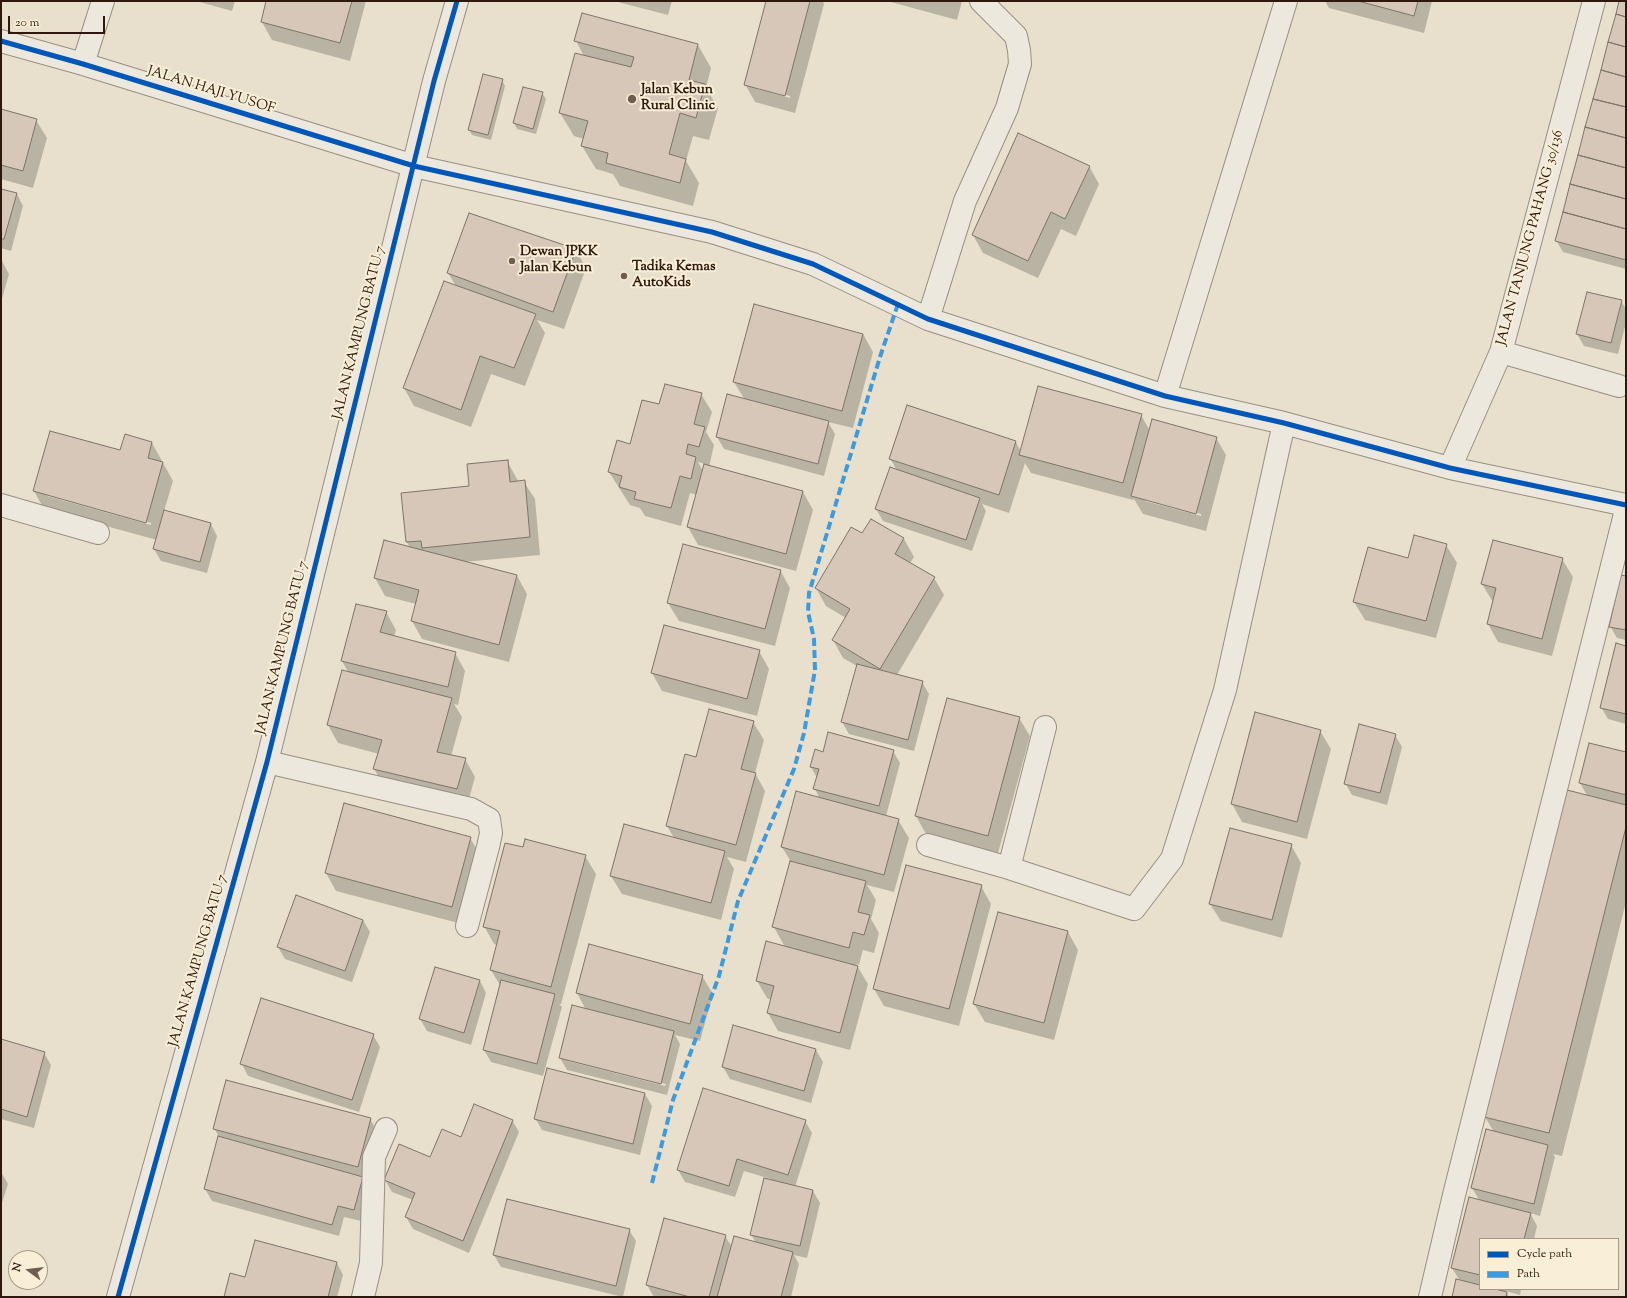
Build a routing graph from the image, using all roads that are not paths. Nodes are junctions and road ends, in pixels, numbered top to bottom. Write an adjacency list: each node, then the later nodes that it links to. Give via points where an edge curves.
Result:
1 (103, 1): 7 (street)
2 (457, 1): 8 (street, JALAN KAMPUNG BATU 7)
3 (981, 1): 9 (street, via 1016,36 1020,64 1007,108 965,201)
4 (1286, 1): 12 (street)
5 (1594, 1): 10 (street, JALAN TANJUNG PAHANG 30/136)
6 (1, 41): 7 (street, JALAN HAJI YUSOF)
7 (83, 64): 8 (street, JALAN HAJI YUSOF)
8 (414, 166): 9 (street, JALAN HAJI YUSOF, via 712,232 813,264); 20 (street, JALAN KAMPUNG BATU 7)
9 (928, 319): 12 (street, JALAN HAJI YUSOF)
10 (1501, 352): 11 (street); 14 (street, JALAN TANJUNG PAHANG 30/136)
11 (1619, 386)
12 (1165, 396): 13 (street, JALAN HAJI YUSOF)
13 (1284, 423): 14 (street, JALAN HAJI YUSOF); 22 (street, via 1225,690 1172,859 1134,909)
14 (1450, 468): 16 (street, JALAN HAJI YUSOF)
15 (1, 505): 18 (street)
16 (1626, 505)
17 (1626, 510): 27 (street)
18 (98, 533)
19 (1045, 728): 22 (street)
20 (268, 762): 23 (street, via 471,809 489,819 491,833); 25 (street, JALAN KAMPUNG BATU 7)
21 (928, 845): 22 (street)
22 (1009, 868)
23 (467, 926)
24 (386, 1129): 26 (street, via 374,1157 371,1263)
25 (118, 1297)
26 (363, 1297)
27 (1430, 1297)

